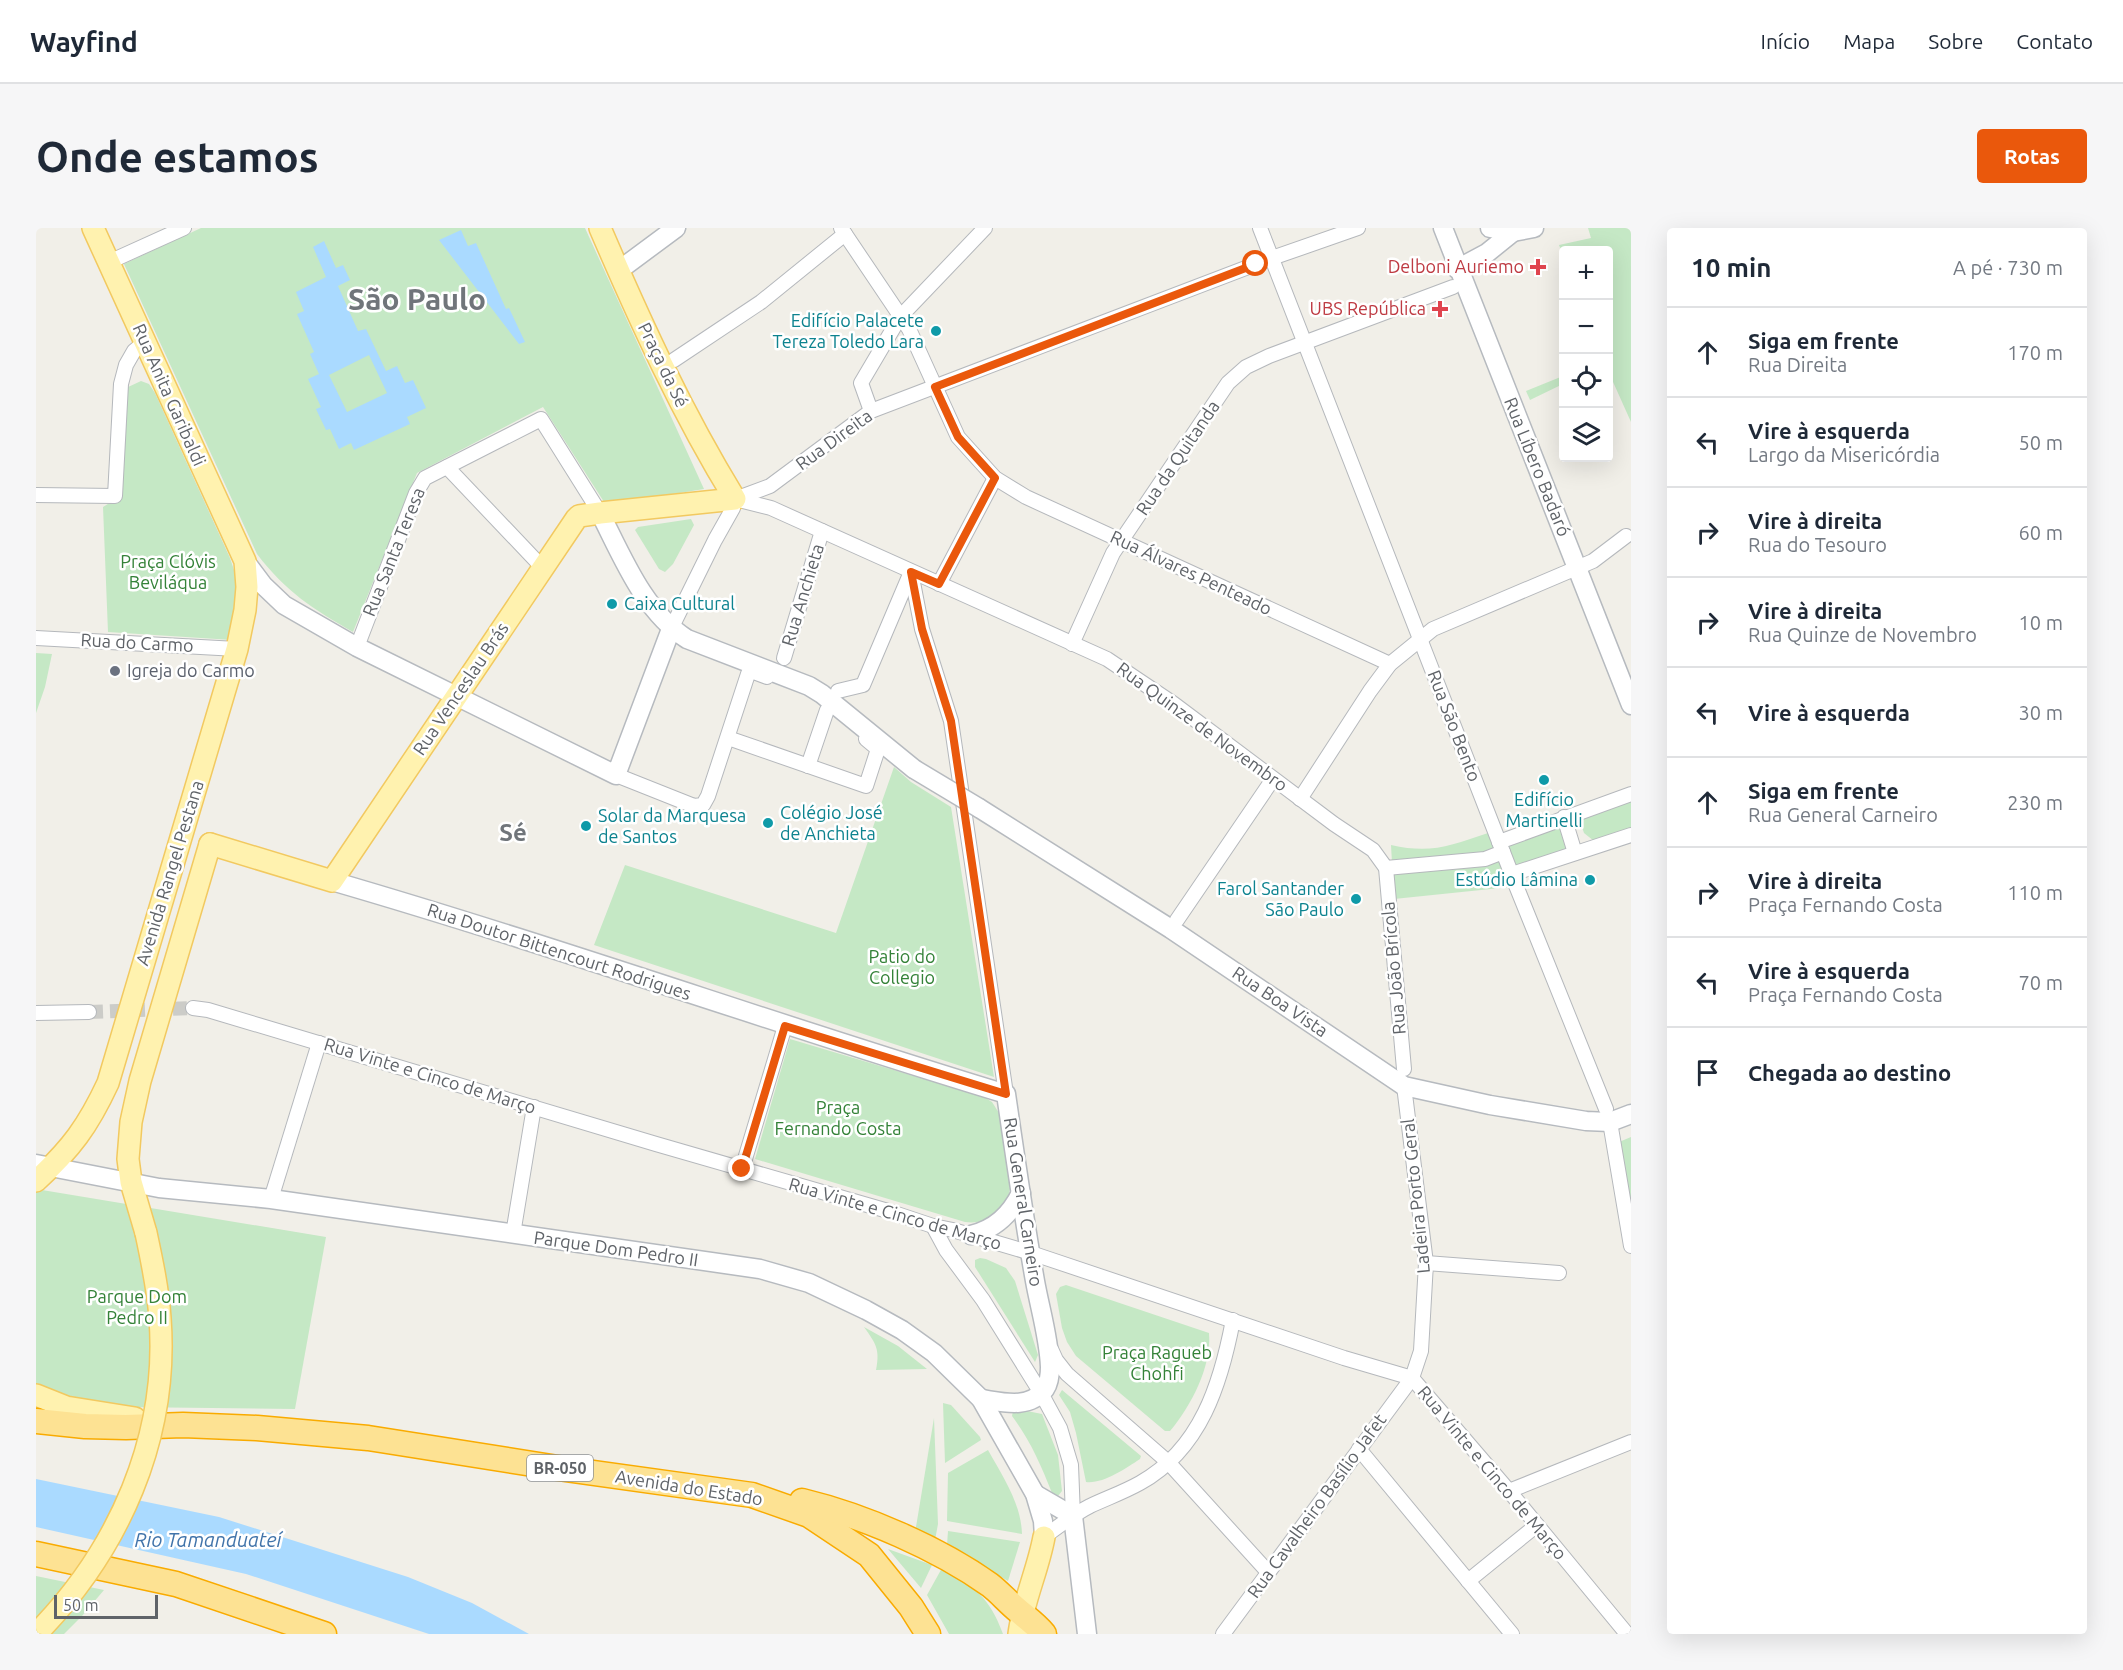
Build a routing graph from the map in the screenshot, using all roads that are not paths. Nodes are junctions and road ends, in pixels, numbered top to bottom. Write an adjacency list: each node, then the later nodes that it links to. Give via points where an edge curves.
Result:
1 (93, 228): 13 (main road, Rua Anita Garibaldi)
2 (184, 228): 13 (street)
3 (600, 228): 15 (main road, Praça da Sé)
4 (676, 228): 15 (main road)
5 (985, 228): 17 (street)
6 (1260, 228): 12 (street)
7 (1358, 228): 12 (street, Rua Direita)
8 (1443, 228): 14 (main road, Rua Líbero Badaró)
9 (1490, 228): 10 (main road)
10 (1521, 230): 14 (main road)
11 (843, 231): 17 (street, Rua Álvares Penteado); 20 (street, via 761,302)
12 (1272, 258): 19 (street, Rua São Bento); 21 (street, Rua Direita)
13 (109, 262): 18 (main road, Rua Anita Garibaldi)
14 (1458, 269): 33 (main road, Rua Líbero Badaró)
15 (618, 271): 26 (main road, Praça da Sé, via 684,410)
16 (1453, 287): 19 (street, Rua da Quitanda)
17 (900, 317): 21 (street, Rua Álvares Penteado); 22 (street, via 861,383)
18 (145, 342): 25 (street, via 126,364 121,384 115,496); 31 (main road, Rua Anita Garibaldi)
19 (1305, 342): 30 (street, Rua da Quitanda, via 1246,367 1228,383); 38 (street, Rua São Bento)
20 (674, 360)
21 (935, 387): 22 (street, Rua Direita); 24 (street, Rua Álvares Penteado, via 958,437)
22 (871, 411): 26 (street, Rua Direita, via 770,486)
23 (447, 467): 27 (street, Rua Santa Teresa, via 541,418); 32 (street); 40 (street, Rua Santa Teresa, via 425,478 416,493)
24 (995, 478): 30 (street, Rua Álvares Penteado, via 1026,497); 35 (street)
25 (36, 495)
26 (735, 499): 27 (main road); 28 (street, Rua Quinze de Novembro, via 771,508); 36 (street)
27 (600, 513): 32 (main road, Rua Venceslau Brás, via 579,516); 36 (main road, via 635,581)
28 (822, 531): 34 (street, Rua Quinze de Novembro); 42 (street, Rua Anchieta)
29 (1626, 536): 33 (street)
30 (1122, 541): 39 (street, Rua da Quitanda); 43 (street, Rua Álvares Penteado)
31 (245, 561): 40 (main road, via 284,604); 41 (main road, Avenida Rangel Pestana, via 245,610)
32 (542, 567): 45 (main road, Rua Venceslau Brás)
33 (1577, 569): 38 (street, via 1433,628); 46 (main road, Rua Líbero Badaró)
34 (911, 572): 35 (street, Rua Quinze de Novembro); 44 (street, via 862,685); 70 (street, Rua General Carneiro, via 922,629 951,721)
35 (939, 584): 39 (street, Rua Quinze de Novembro)
36 (671, 629): 50 (main road); 69 (main road, Rua Boa Vista, bridge, via 687,639 809,686 914,769)
37 (36, 638): 41 (street, Rua do Carmo)
38 (1420, 639): 43 (street); 58 (street, Rua São Bento)
39 (1072, 644): 52 (street, Rua Quinze de Novembro, via 1107,659 1174,704)
40 (357, 647): 45 (main road)
41 (237, 649): 51 (main road, Avenida Rangel Pestana)
42 (784, 658)
43 (1390, 664): 54 (street)
44 (838, 691)
45 (457, 695): 50 (main road); 62 (main road, Rua Venceslau Brás)
46 (1631, 705)
47 (827, 710): 49 (street)
48 (728, 738): 49 (street); 49 (street, via 751,671 793,685 827,705 878,749 866,786); 50 (street, via 703,805 694,806)
49 (808, 766)
50 (616, 776)
51 (198, 779): 57 (main road, via 199,830); 75 (main road, Avenida Rangel Pestana, via 108,1083 81,1133)
52 (1273, 779): 54 (street, Rua Quinze de Novembro); 63 (street)
53 (1631, 794): 55 (street)
54 (1300, 799): 60 (street, Rua Quinze de Novembro, via 1373,850)
55 (1564, 818): 58 (street); 59 (street)
56 (1631, 835): 59 (street)
57 (210, 844): 62 (main road); 76 (main road, Avenida Rangel Pestana, via 140,1082 131,1122)
58 (1501, 847): 60 (street, via 1485,859); 61 (street, Rua São Bento)
59 (1575, 853): 61 (street)
60 (1386, 868): 69 (street, Rua João Brícola)
61 (1512, 874): 73 (street, Rua São Bento)
62 (333, 881): 67 (main road, Rua Doutor Bittencourt Rodrigues, via 584,958)
63 (1177, 920)
64 (193, 1008): 68 (street, Rua Vinte e Cinco de Março)
65 (89, 1012): 66 (street)
66 (36, 1013)
67 (785, 1026): 70 (main road); 74 (street)
68 (320, 1043): 71 (street, Rua Vinte e Cinco de Março); 78 (street)
69 (1404, 1077): 73 (main road, Rua Boa Vista, via 1551,1116 1586,1121); 85 (street, Ladeira Porto Geral)
70 (1006, 1094): 77 (main road, Rua General Carneiro)
71 (534, 1107): 74 (street, Rua Vinte e Cinco de Março); 81 (street)
72 (1631, 1114): 73 (main road)
73 (1608, 1115): 80 (street, Rua São Bento)
74 (742, 1169): 79 (street, Rua Vinte e Cinco de Março)
75 (41, 1171): 76 (main road, Parque Dom Pedro II)
76 (131, 1182): 78 (main road, Parque Dom Pedro II); 108 (main road, Avenida Rangel Pestana, bridge, via 155,1275 160,1318 156,1405 147,1448 125,1509 93,1566)
77 (1021, 1193): 82 (main road, via 1006,1216); 84 (main road, Rua General Carneiro)
78 (271, 1199): 81 (main road, Parque Dom Pedro II)
79 (933, 1226): 82 (street, Rua Vinte e Cinco de Março); 90 (street)
80 (1629, 1226): 83 (street, Rua São Bento)
81 (513, 1234): 92 (main road, Parque Dom Pedro II, via 760,1269 809,1283 902,1330 934,1353)
82 (971, 1235): 84 (street, Rua Vinte e Cinco de Março)
83 (1631, 1246)
84 (1030, 1252): 87 (street, Rua Vinte e Cinco de Março); 88 (main road, Rua General Carneiro)
85 (1426, 1263): 86 (street); 89 (street, Ladeira Porto Geral, via 1420,1351)
86 (1559, 1273)
87 (1233, 1320): 89 (street, Rua Vinte e Cinco de Março); 97 (street, via 1227,1355 1214,1393 1196,1428)
88 (1048, 1341): 90 (main road, Rua General Carneiro, via 1050,1374); 97 (street, via 1067,1374)
89 (1412, 1378): 96 (street, Rua Cavalheiro Basílio Jafet); 98 (street, Rua Vinte e Cinco de Março)
90 (1041, 1393): 92 (main road, via 1027,1402); 101 (street, via 1060,1428 1071,1465)
91 (36, 1395): 94 (main road, Avenida do Estado, via 66,1407)
92 (981, 1399): 99 (main road, Parque Dom Pedro II)
93 (36, 1421): 94 (highway, Avenida do Estado / BR-050, via 85,1426)
94 (183, 1425): 100 (highway, Avenida do Estado / BR-050, via 368,1438)
95 (1631, 1442): 98 (street)
96 (1359, 1449): 105 (street, Rua Cavalheiro Basílio Jafet); 106 (street)
97 (1168, 1462): 101 (street, via 1142,1482); 105 (street)
98 (1509, 1491): 102 (street, Rua Vinte e Cinco de Março)
99 (1035, 1494): 101 (main road); 103 (main road, Parque Dom Pedro II)
100 (753, 1495): 107 (highway, via 827,1507 956,1563 992,1586); 110 (highway, Avenida do Estado / BR-050, via 808,1515 868,1555)
101 (1073, 1516): 103 (street); 112 (main road)
102 (1538, 1525): 106 (street); 115 (street, Rua Vinte e Cinco de Março)
103 (1044, 1537): 107 (main road)
104 (36, 1554): 109 (highway, via 176,1584)
105 (1268, 1572): 113 (street, Rua Cavalheiro Basílio Jafet)
106 (1468, 1581): 114 (street)
107 (1020, 1624): 111 (highway, via 1031,1619)
108 (36, 1634)
109 (324, 1634)
110 (928, 1634)
111 (1044, 1634)
112 (1087, 1634)
113 (1223, 1634)
114 (1512, 1634)
115 (1627, 1634)

